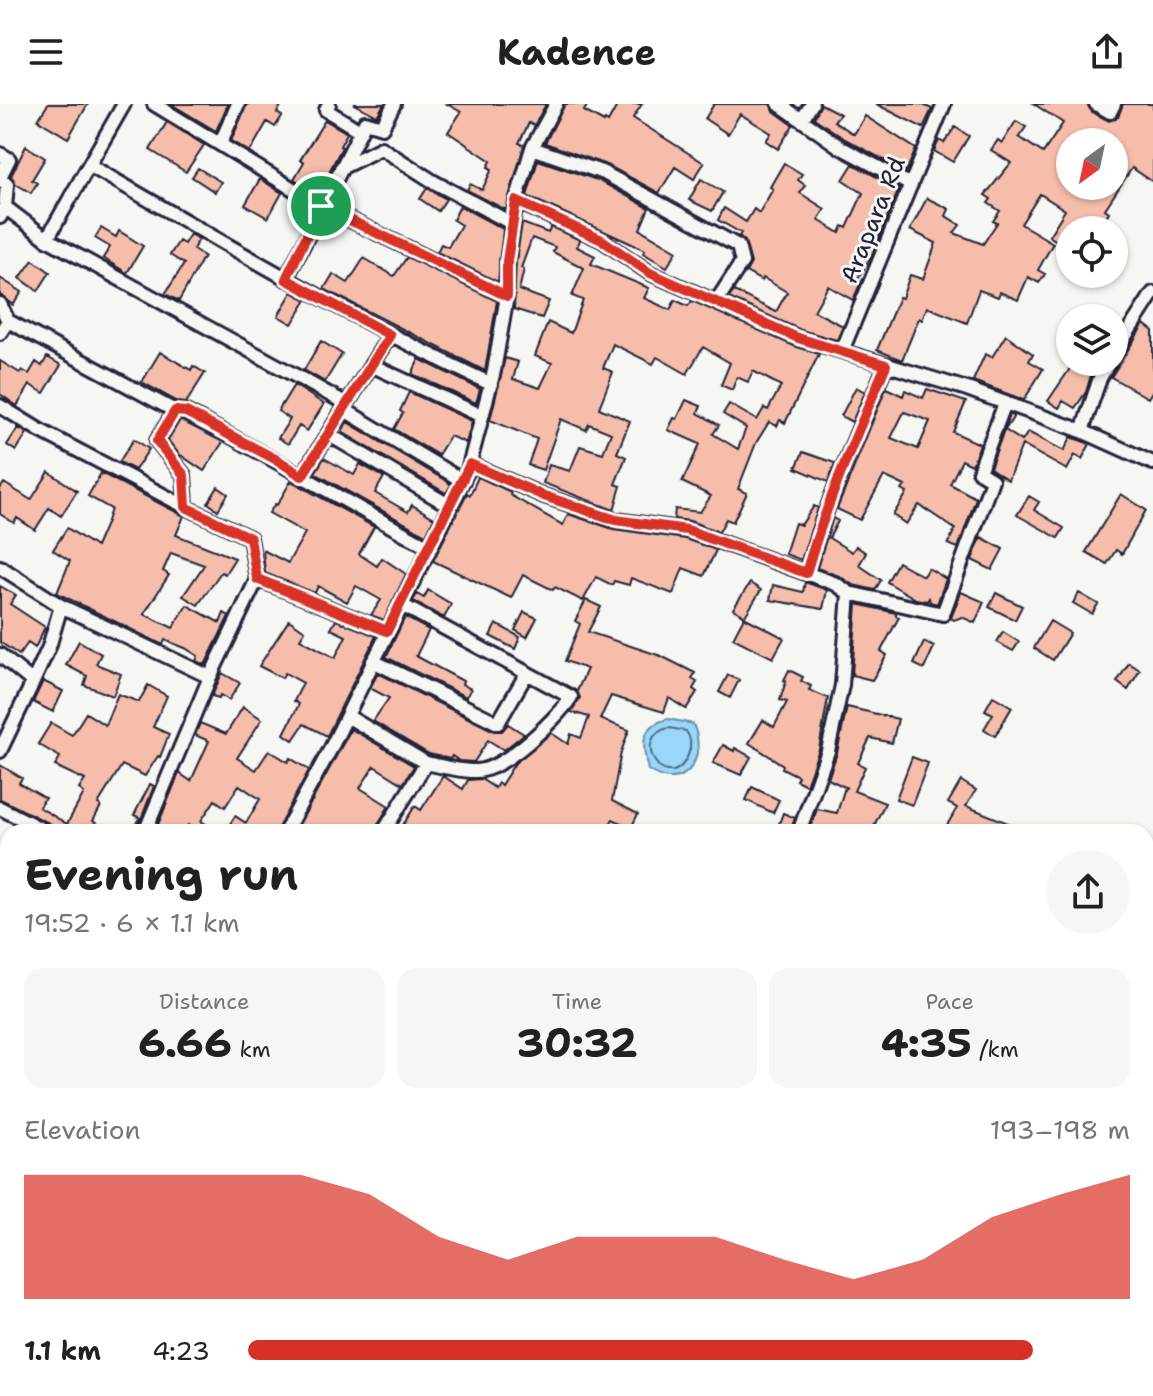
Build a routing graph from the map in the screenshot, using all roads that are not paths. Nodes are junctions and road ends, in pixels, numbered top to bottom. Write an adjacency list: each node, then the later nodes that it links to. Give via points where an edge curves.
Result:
1 (124, 104): 17 (street)
2 (154, 104): 14 (street)
3 (238, 104): 14 (street)
4 (329, 104): 13 (street, via 326,110)
5 (394, 104): 13 (street, via 382,127 365,122)
6 (556, 104): 15 (street)
7 (779, 104): 12 (street)
8 (812, 104): 12 (street)
9 (944, 104): 20 (street, Arapara Rd)
10 (1096, 104): 11 (street, via 1110,112)
11 (1114, 104)
12 (802, 119): 20 (street, via 840,147)
13 (360, 131): 18 (street)
14 (220, 144): 22 (street)
15 (532, 148): 21 (street); 29 (street, via 604,173 738,246 742,262)
16 (0, 154): 19 (street, via 9,159)
17 (89, 165): 25 (street); 26 (street)
18 (341, 168): 22 (street); 24 (street, via 381,148)
19 (0, 178): 23 (street, via 7,184)
20 (911, 185): 35 (street, Arapara Rd)
21 (516, 201): 24 (street); 29 (street)
22 (321, 206): 26 (street); 28 (street)
23 (3, 212): 25 (street)
24 (513, 224): 28 (street)
25 (47, 239): 42 (street)
26 (286, 279): 34 (street)
27 (1153, 293): 32 (street)
28 (507, 296): 39 (street)
29 (716, 302): 35 (street)
30 (0, 304): 31 (street)
31 (8, 321): 33 (street); 43 (street)
32 (1128, 332)
33 (0, 333)
34 (390, 335): 36 (street); 39 (street)
35 (842, 351): 37 (street)
36 (371, 365): 42 (street); 44 (street)
37 (886, 365): 40 (street); 55 (street, via 844,463)
38 (1101, 376): 45 (street)
39 (491, 384): 44 (street)
40 (1005, 403): 45 (street); 57 (street, via 979,472 992,480 943,614)
41 (0, 406): 52 (street)
42 (345, 407): 46 (street); 50 (street)
43 (175, 411): 49 (street, via 186,412); 52 (street, via 157,441 184,475)
44 (482, 416): 48 (street)
45 (1082, 431): 47 (street)
46 (328, 434): 49 (street); 51 (street)
47 (1153, 463)
48 (470, 464): 50 (street); 55 (street, via 616,520 687,530)
49 (302, 476): 53 (street)
50 (463, 481): 51 (street)
51 (450, 506): 53 (street)
52 (186, 507): 56 (street, via 250,538)
53 (429, 547): 58 (street)
54 (0, 567): 59 (street)
55 (806, 573): 57 (street)
56 (257, 579): 60 (street); 64 (street)
57 (849, 593): 74 (street, via 842,685 831,738)
58 (400, 604): 60 (street); 63 (street)
59 (61, 606): 64 (street); 65 (street)
60 (387, 631): 62 (street)
61 (0, 655): 65 (street)
62 (373, 661): 63 (street, via 498,723); 66 (street)
63 (527, 673): 68 (street, via 571,697 561,713 508,759 477,772)
64 (210, 677): 71 (street)
65 (33, 682): 67 (street)
66 (347, 716): 68 (street); 72 (street)
67 (0, 751)
68 (426, 763): 73 (street)
69 (0, 808): 70 (street)
70 (31, 824)
71 (148, 824)
72 (289, 824)
73 (388, 824)
74 (802, 824)

